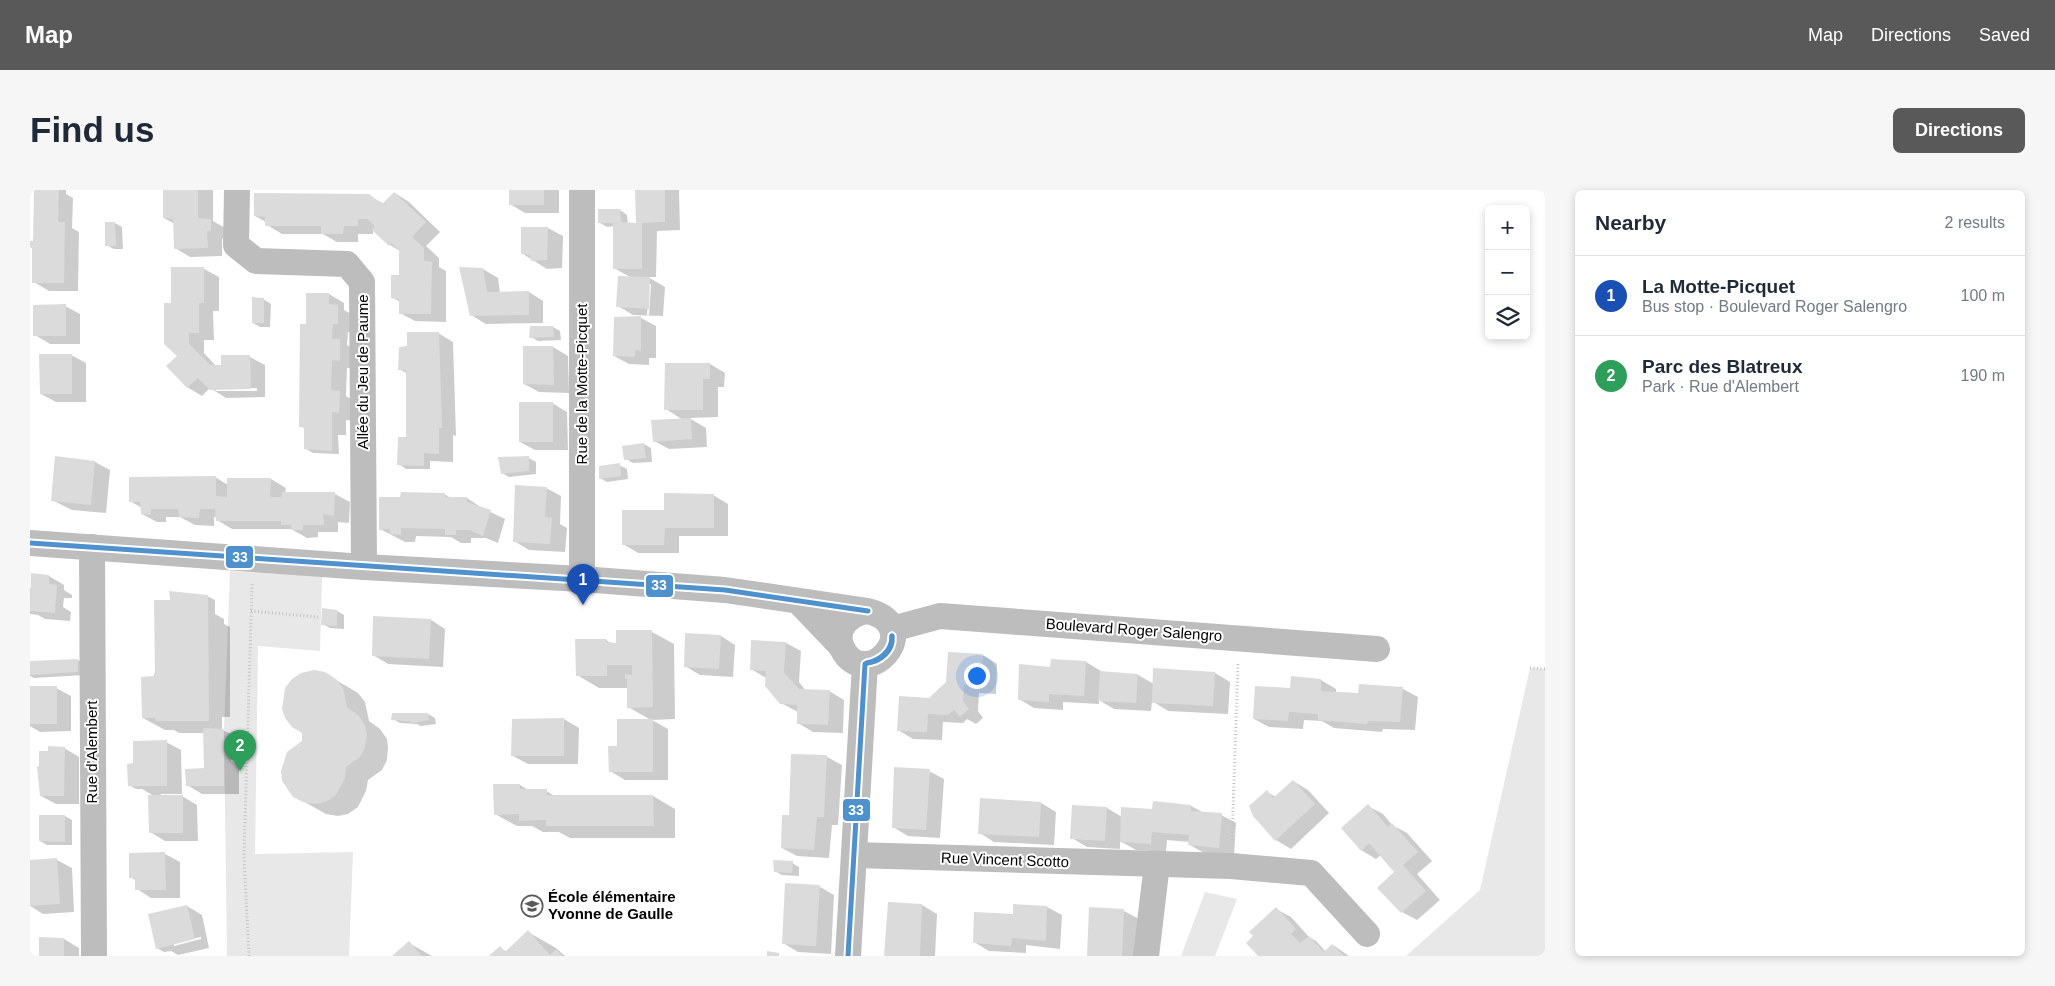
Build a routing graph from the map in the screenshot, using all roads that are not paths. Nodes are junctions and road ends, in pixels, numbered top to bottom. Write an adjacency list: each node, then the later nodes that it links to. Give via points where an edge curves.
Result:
1 (237, 190): 5 (street, Allée du Jeu de Paume, via 236,245 256,261 347,264 362,282)
2 (582, 190): 6 (street, Rue de la Motte-Picquet)
3 (30, 543): 4 (street)
4 (92, 548): 5 (street); 16 (street, Rue d'Alembert)
5 (364, 567): 6 (street)
6 (582, 579): 7 (street, via 725,590)
7 (798, 601): 8 (street); 10 (street)
8 (868, 611): 9 (street, via 878,613); 10 (street, via 858,612 849,618 840,636)
9 (892, 628): 11 (street, Boulevard Roger Salengro, via 940,616); 12 (street, via 893,639 884,657)
10 (841, 646): 12 (street, via 847,655)
11 (1377, 649)
12 (865, 664): 13 (street)
13 (854, 855): 14 (street, Rue Vincent Scotto); 17 (street)
14 (1156, 864): 15 (street, Rue Vincent Scotto, via 1232,866 1311,874); 18 (street)
15 (1367, 934)
16 (94, 956)
17 (848, 956)
18 (1146, 956)

